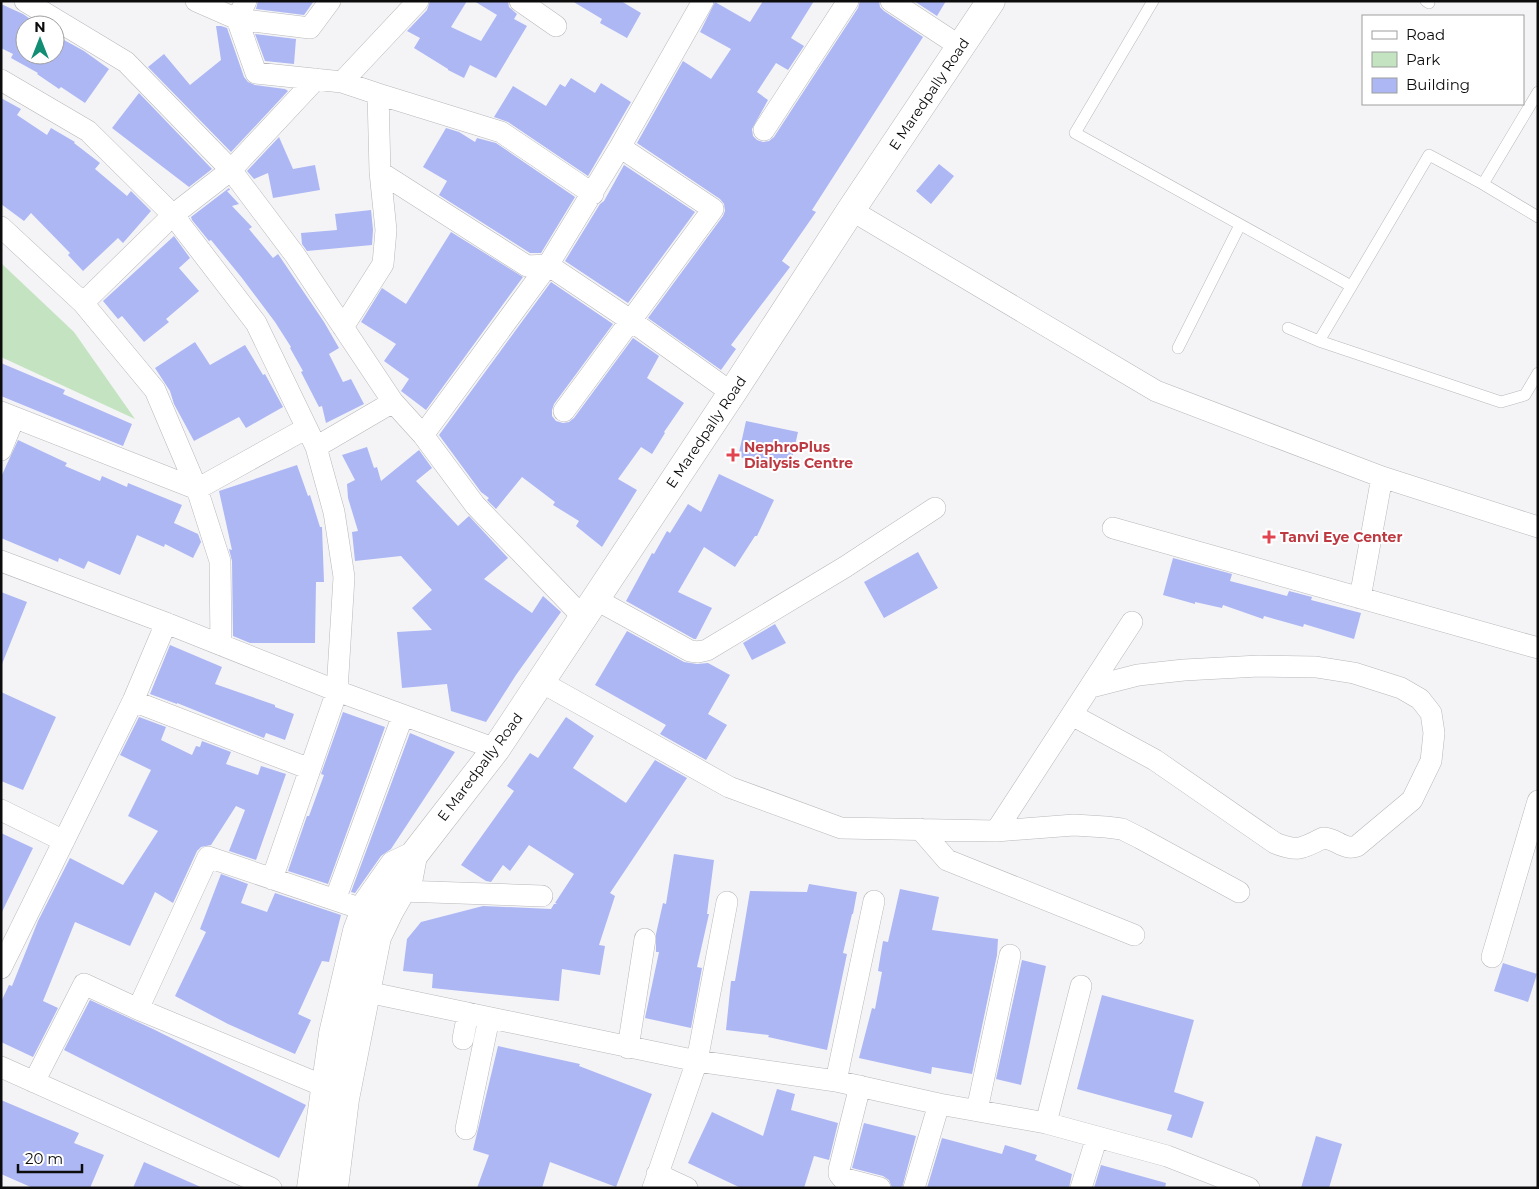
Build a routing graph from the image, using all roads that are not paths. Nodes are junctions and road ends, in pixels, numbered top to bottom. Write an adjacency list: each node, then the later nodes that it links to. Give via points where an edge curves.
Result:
1 (25, 1): 21 (street, via 126,62)
2 (196, 1): 11 (street)
3 (330, 1): 11 (street, via 310,28)
4 (418, 1): 16 (street)
5 (520, 1): 12 (street)
6 (703, 1): 20 (street)
7 (848, 1): 19 (street)
8 (892, 1): 13 (street)
9 (991, 1): 13 (main road, E Maredpally Road)
10 (1153, 1): 28 (lane, via 1075,133)
11 (242, 10): 14 (street, via 256,73)
12 (556, 26)
13 (961, 47): 25 (main road, E Maredpally Road)
14 (316, 79): 16 (street); 21 (street)
15 (1, 80): 26 (street, via 88,131)
16 (342, 82): 18 (street)
17 (1538, 92): 23 (lane)
18 (378, 94): 22 (street); 24 (street, via 501,132)
19 (764, 130)
20 (620, 147): 24 (street); 33 (street, via 713,209)
21 (231, 170): 26 (street); 34 (street, via 295,255)
22 (380, 172): 30 (street, via 527,266); 34 (street, via 386,230 383,264)
23 (1483, 184): 27 (lane); 31 (lane, via 1429,155)
24 (593, 194): 30 (street)
25 (851, 210): 39 (main road, E Maredpally Road); 46 (street, via 1156,391)
26 (173, 215): 32 (street); 44 (street, via 256,323)
27 (1538, 217)
28 (1240, 225): 31 (lane); 37 (lane)
29 (1, 227): 32 (street)
30 (548, 266): 33 (street); 43 (street)
31 (1351, 286): 36 (lane)
32 (82, 303): 47 (street, via 155,390)
33 (630, 320): 39 (street); 41 (street)
34 (343, 328): 40 (street)
35 (1288, 328): 36 (lane)
36 (1319, 340): 38 (lane, via 1501,402 1525,395)
37 (1178, 348)
38 (1538, 373)
39 (732, 393): 53 (main road, E Maredpally Road)
40 (393, 402): 43 (street); 44 (street)
41 (564, 411)
42 (7, 415): 45 (street); 47 (street)
43 (423, 435): 53 (street, via 475,505)
44 (311, 438): 47 (street); 60 (street, via 334,512 344,577)
45 (1, 450)
46 (1382, 477): 49 (street); 52 (street)
47 (197, 489): 56 (street, via 220,561)
48 (935, 508): 53 (street, via 845,567 707,650 690,651)
49 (1538, 526)
50 (1113, 528): 52 (street)
51 (1, 560): 55 (street)
52 (1360, 598): 57 (street)
53 (590, 608): 58 (main road, E Maredpally Road)
54 (1132, 622): 59 (street)
55 (166, 623): 56 (street); 61 (street)
56 (220, 645): 60 (street)
57 (1538, 648)
58 (541, 682): 64 (main road, E Maredpally Road); 68 (street, via 729,788 841,828)
59 (1091, 687): 63 (street); 63 (street, via 1138,675 1184,670 1260,666 1316,667 1354,673 1401,688 1420,699 1431,713 1434,733 1431,761 1412,800 1357,846 1348,848 1323,838 1296,850 1275,843 1155,760)
60 (337, 691): 62 (street); 65 (street)
61 (133, 701): 65 (street); 70 (street)
62 (402, 715): 64 (street); 76 (street)
63 (1072, 715): 69 (street)
64 (496, 749): 71 (main road, E Maredpally Road)
65 (310, 769): 72 (street)
66 (1538, 801): 83 (street)
67 (1, 810): 70 (street)
68 (920, 829): 69 (street); 80 (street, via 946,860)
69 (996, 831): 74 (street, via 1074,825 1122,829)
70 (64, 841): 84 (street)
71 (413, 856): 73 (main road, E Maredpally Road, via 409,877); 79 (main road, E Maredpally Road, via 394,865)
72 (272, 879): 76 (street); 87 (street, via 208,857)
73 (401, 891): 75 (street); 86 (main road, E Maredpally Road, via 377,937)
74 (1239, 892)
75 (542, 896)
76 (334, 900): 79 (street)
77 (874, 901): 92 (street)
78 (727, 902): 90 (street)
79 (365, 910): 95 (main road, E Maredpally Road, via 357,930 333,1034)
80 (1134, 936)
81 (645, 939): 89 (street)
82 (1010, 955): 97 (street)
83 (1492, 957)
84 (1, 968)
85 (1080, 986): 98 (street)
86 (367, 992): 88 (street, via 466,1027); 105 (main road, E Maredpally Road, via 345,1099)
87 (138, 1009): 93 (street, via 84,984); 95 (street)
88 (488, 1026): 89 (street); 99 (street)
89 (628, 1048): 90 (street)
90 (696, 1061): 92 (street); 102 (street)
91 (1, 1067): 93 (street)
92 (836, 1081): 94 (street)
93 (34, 1082): 103 (street)
94 (860, 1086): 96 (street); 107 (street, via 839,1174 842,1178)
95 (326, 1087): 104 (main road, E Maredpally Road)
96 (939, 1104): 97 (street); 108 (street)
97 (977, 1110): 98 (street)
98 (1046, 1123): 100 (street)
99 (466, 1129)
100 (1097, 1137): 101 (street, via 1168,1156); 109 (street)
101 (1208, 1180): 110 (street)
102 (655, 1181): 106 (street)
103 (272, 1188)
104 (311, 1188)
105 (334, 1188)
106 (687, 1188)
107 (880, 1188)
108 (914, 1188)
109 (1081, 1188)
110 (1249, 1188)

